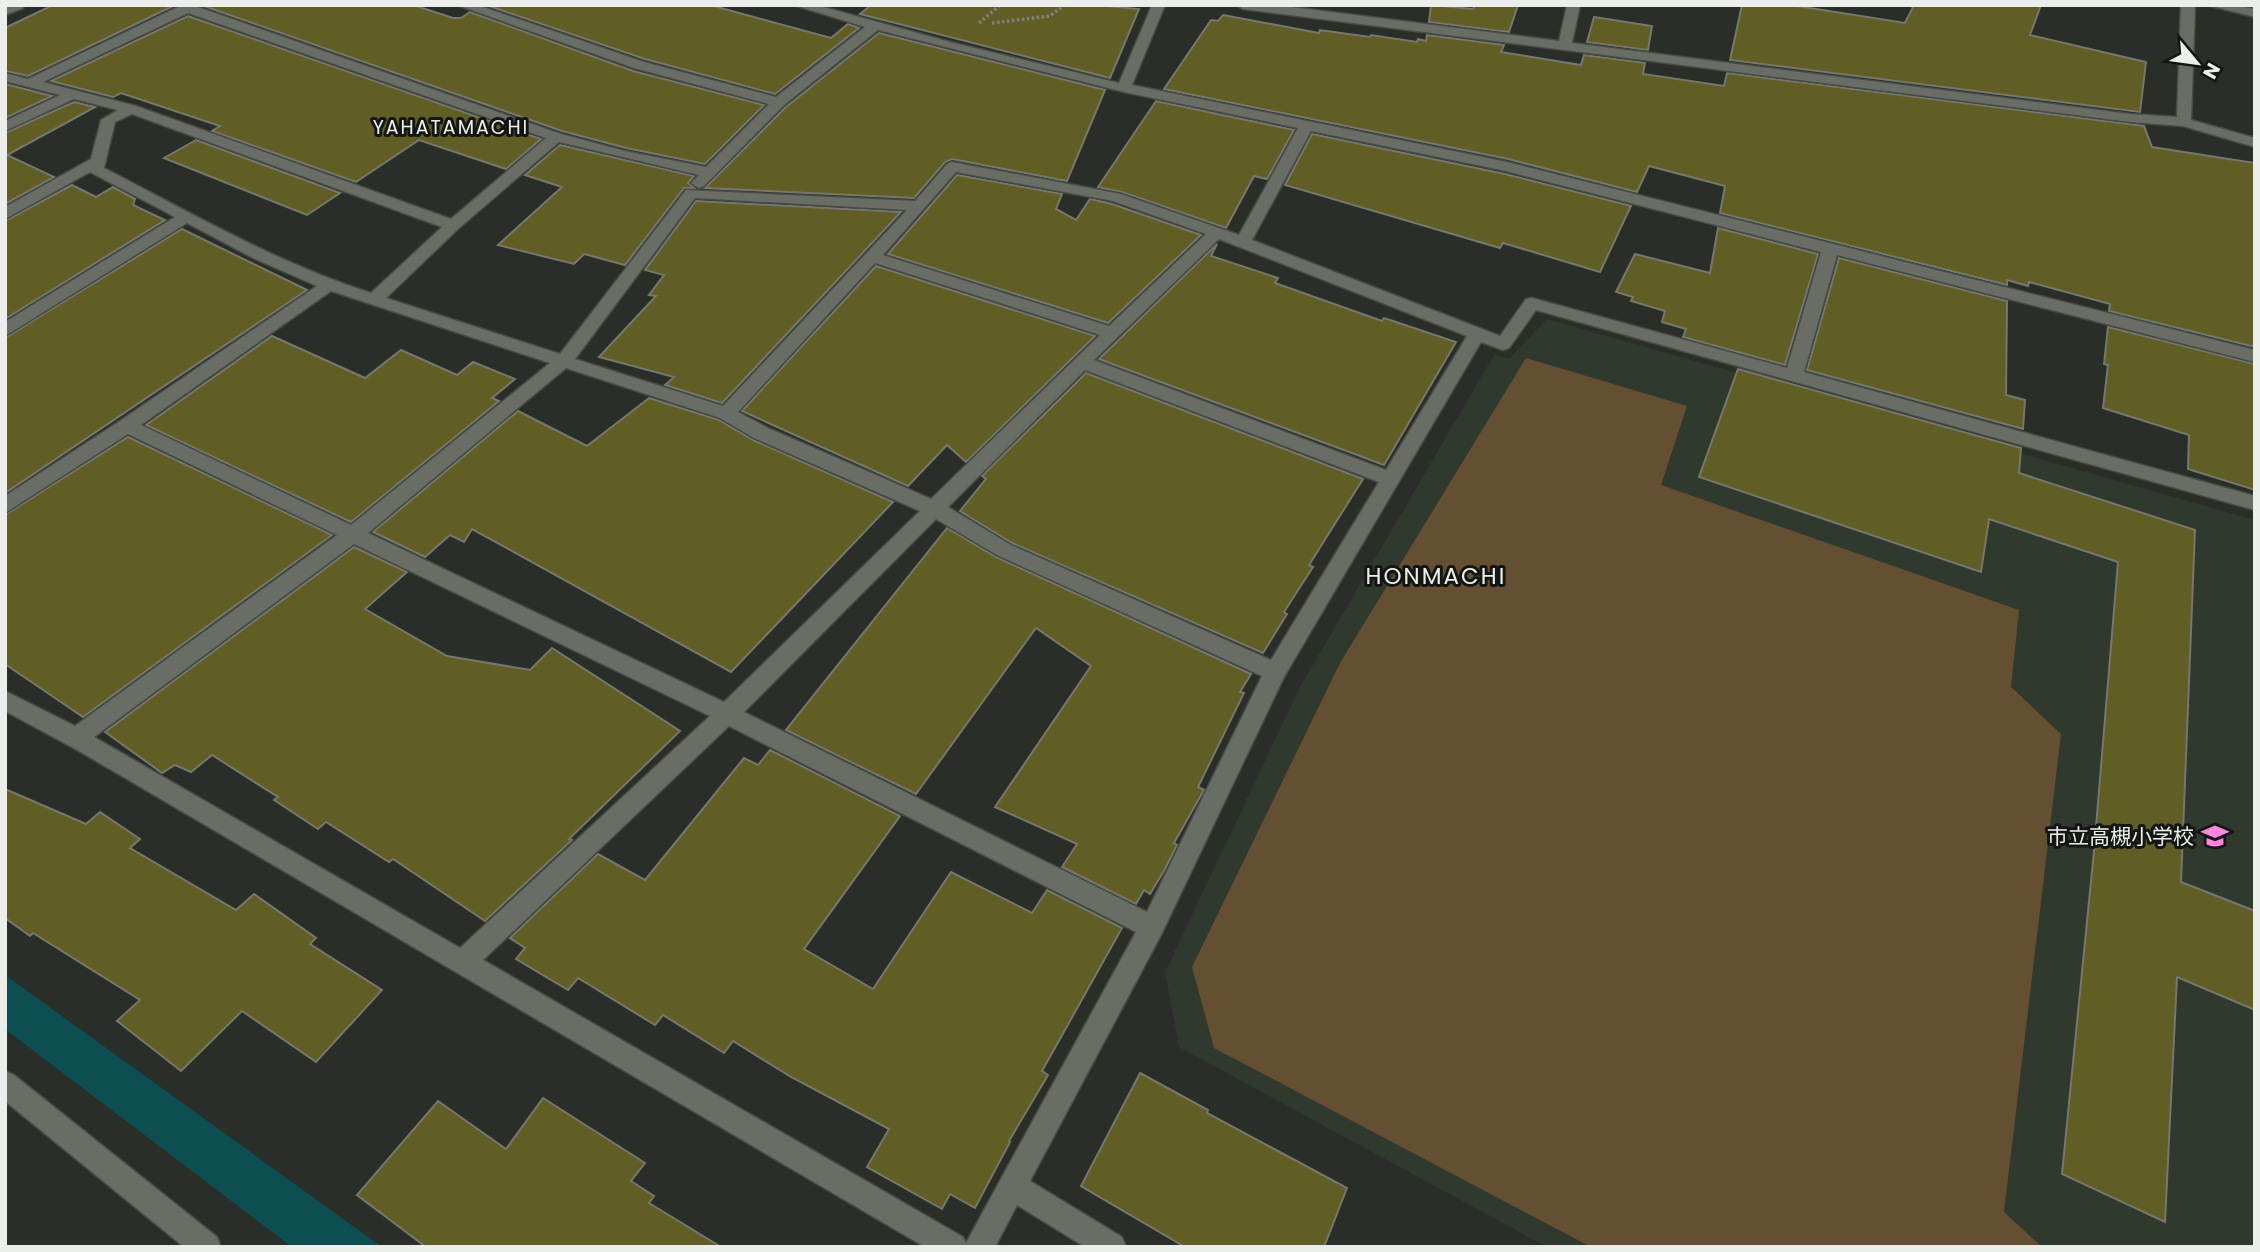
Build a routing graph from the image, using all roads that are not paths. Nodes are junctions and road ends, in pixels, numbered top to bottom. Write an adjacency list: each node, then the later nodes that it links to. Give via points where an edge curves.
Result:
1 (18, 5): 11 (street)
2 (463, 5): 19 (street, via 639,65)
3 (800, 5): 13 (street)
4 (1159, 5): 17 (street)
5 (1243, 5): 10 (street)
6 (1574, 5): 14 (street)
7 (2188, 5): 21 (street)
8 (2213, 5): 12 (street)
9 (190, 7): 16 (street); 24 (street)
10 (1280, 7): 14 (street)
11 (5, 11)
12 (2255, 13)
13 (875, 26): 17 (street); 19 (street)
14 (1564, 47): 21 (street)
15 (5, 77): 16 (street)
16 (28, 84): 18 (street)
17 (1124, 88): 22 (street)
18 (69, 96): 20 (street); 23 (street)
19 (779, 102): 27 (street)
20 (131, 109): 26 (street, via 108,120); 32 (street)
21 (2184, 122): 25 (street)
22 (1306, 126): 34 (street); 35 (street, via 1507,167)
23 (5, 127)
24 (556, 137): 27 (street); 32 (street)
25 (2255, 144)
26 (98, 161): 30 (street); 31 (street, via 96,170)
27 (708, 172): 28 (street)
28 (691, 193): 29 (street); 43 (street)
29 (919, 206): 33 (street, via 952,167 1116,197); 36 (street)
30 (5, 214)
31 (188, 216): 37 (street); 39 (street)
32 (453, 225): 38 (street)
33 (1217, 232): 34 (street); 40 (street)
34 (1244, 242): 41 (street)
35 (1830, 250): 42 (street); 45 (street)
36 (872, 257): 40 (street); 46 (street)
37 (328, 285): 38 (street); 47 (street)
38 (373, 301): 43 (street)
39 (5, 330)
40 (1112, 332): 44 (street)
41 (1477, 335): 45 (street, via 1503,344 1532,303); 48 (street)
42 (2255, 356)
43 (564, 361): 46 (street); 52 (street)
44 (1082, 362): 48 (street); 51 (street)
45 (1794, 376): 49 (street)
46 (726, 414): 51 (street)
47 (127, 426): 50 (street); 52 (street)
48 (1391, 479): 53 (street)
49 (2255, 503)
50 (5, 506)
51 (935, 509): 53 (street, via 1004,550); 55 (street)
52 (352, 534): 55 (street); 56 (street)
53 (1275, 672): 57 (street)
54 (5, 700): 56 (street)
55 (726, 714): 57 (street); 58 (street)
56 (76, 738): 58 (street)
57 (1152, 927): 60 (street)
58 (462, 963): 62 (street)
59 (5, 1084): 61 (street)
60 (1012, 1186): 63 (street); 64 (street)
61 (208, 1247)
62 (953, 1247)
63 (979, 1247)
64 (1112, 1247)

